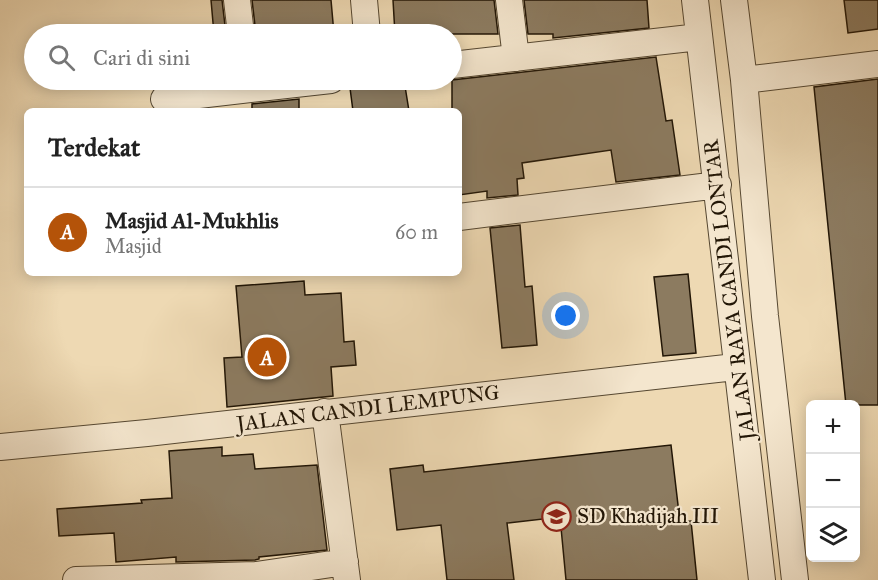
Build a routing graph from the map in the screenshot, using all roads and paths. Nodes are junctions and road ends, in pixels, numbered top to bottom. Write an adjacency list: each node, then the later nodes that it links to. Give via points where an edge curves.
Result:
1 (237, 0): 6 (street)
2 (364, 0): 7 (street)
3 (509, 0): 9 (street)
4 (695, 0): 8 (street, JALAN RAYA CANDI LONTAR)
5 (734, 0): 12 (street, JALAN RAYA CANDI LONTAR)
6 (240, 24)
7 (366, 24)
8 (699, 37): 9 (street); 15 (street, JALAN RAYA CANDI LONTAR)
9 (516, 58): 10 (street)
10 (462, 64)
11 (878, 64): 12 (street)
12 (744, 80): 16 (street, JALAN RAYA CANDI LONTAR)
13 (214, 90): 14 (street)
14 (164, 99)
15 (719, 192): 16 (street); 17 (street); 19 (street, JALAN RAYA CANDI LONTAR)
16 (754, 192): 18 (street, JALAN RAYA CANDI LONTAR)
17 (462, 217)
18 (763, 295): 19 (street); 23 (street, JALAN RAYA CANDI LONTAR)
19 (730, 298): 20 (street, JALAN RAYA CANDI LONTAR)
20 (735, 367): 21 (street, JALAN CANDI LEMPUNG); 24 (street, JALAN RAYA CANDI LONTAR)
21 (325, 412): 22 (street, JALAN CANDI LEMPUNG); 25 (street)
22 (0, 447)
23 (781, 459): 24 (street); 28 (street, JALAN RAYA CANDI LONTAR)
24 (749, 462): 27 (street, JALAN RAYA CANDI LONTAR)
25 (346, 571): 26 (street)
26 (76, 580)
27 (762, 580)
28 (795, 580)

